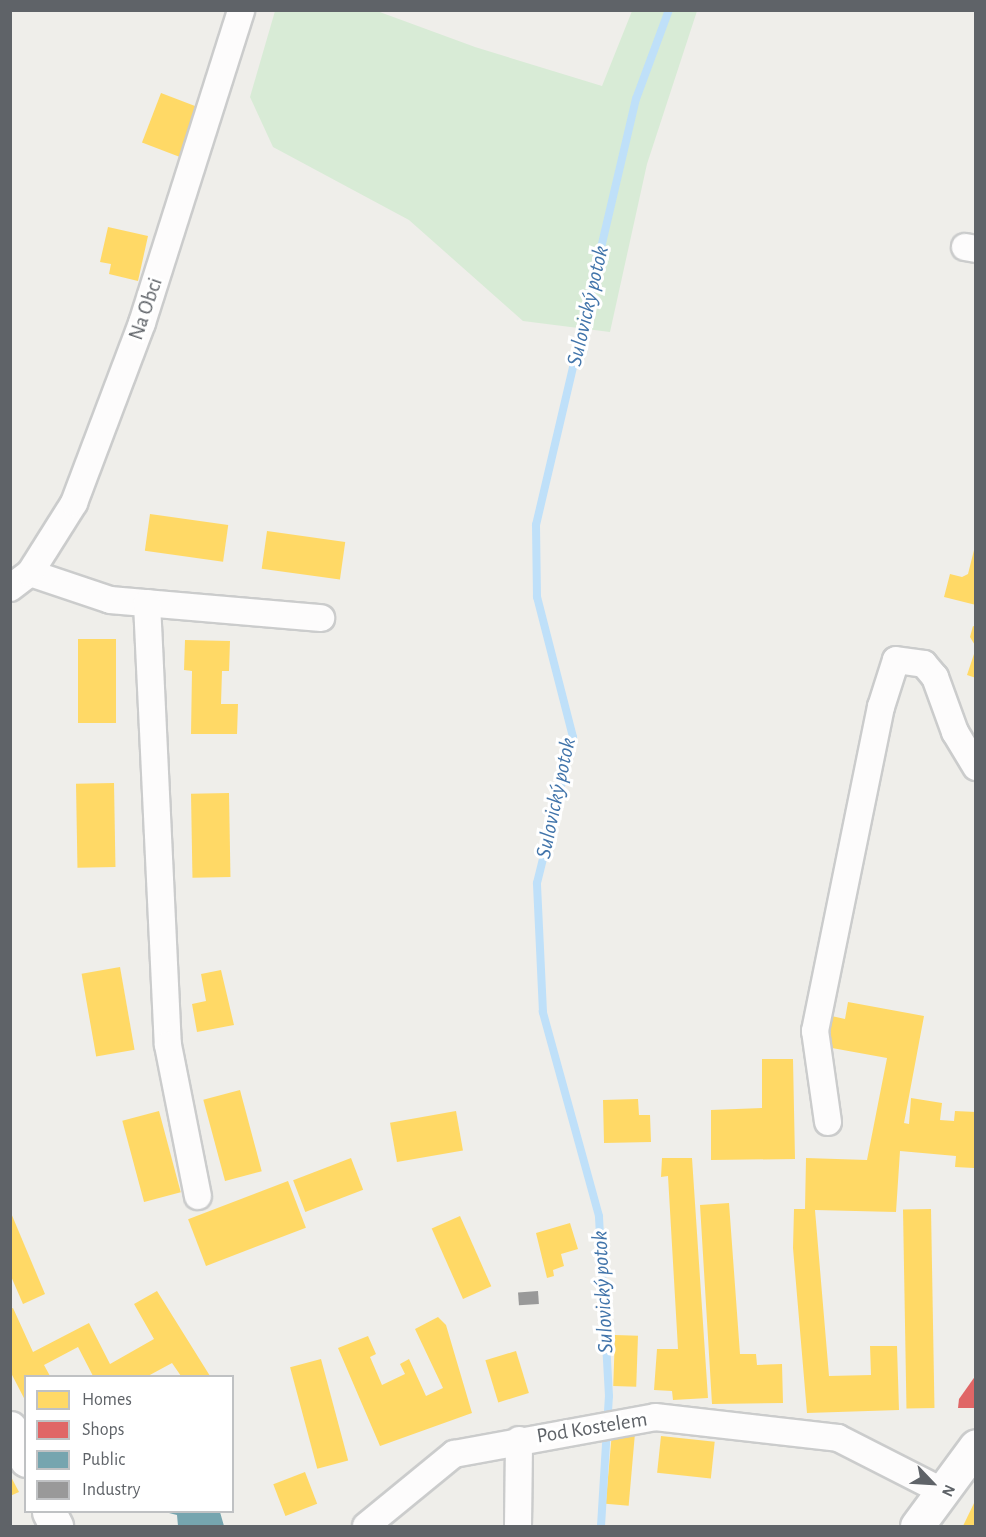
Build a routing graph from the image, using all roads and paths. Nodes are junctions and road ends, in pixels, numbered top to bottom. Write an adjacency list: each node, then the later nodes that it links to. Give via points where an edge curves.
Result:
1 (241, 10): 2 (street, Na Obci, via 142,323 74,503)
2 (20, 581): 3 (street, via 110,600)
3 (147, 603): 4 (street); 7 (street, via 168,1046)
4 (321, 618)
5 (975, 767): 6 (street, via 955,732 935,677 924,664 896,660 881,706 815,1031)
6 (828, 1122)
7 (198, 1196)
8 (10, 1428): 11 (street)
9 (519, 1440): 12 (street, Pod Kostelem, via 655,1417 838,1438); 15 (street, Pod Kostelem, via 454,1454); 16 (street)
10 (975, 1446): 12 (street)
11 (24, 1456)
12 (940, 1490): 17 (street)
13 (49, 1513): 14 (street)
14 (56, 1527)
15 (366, 1527)
16 (518, 1527)
17 (917, 1527)

